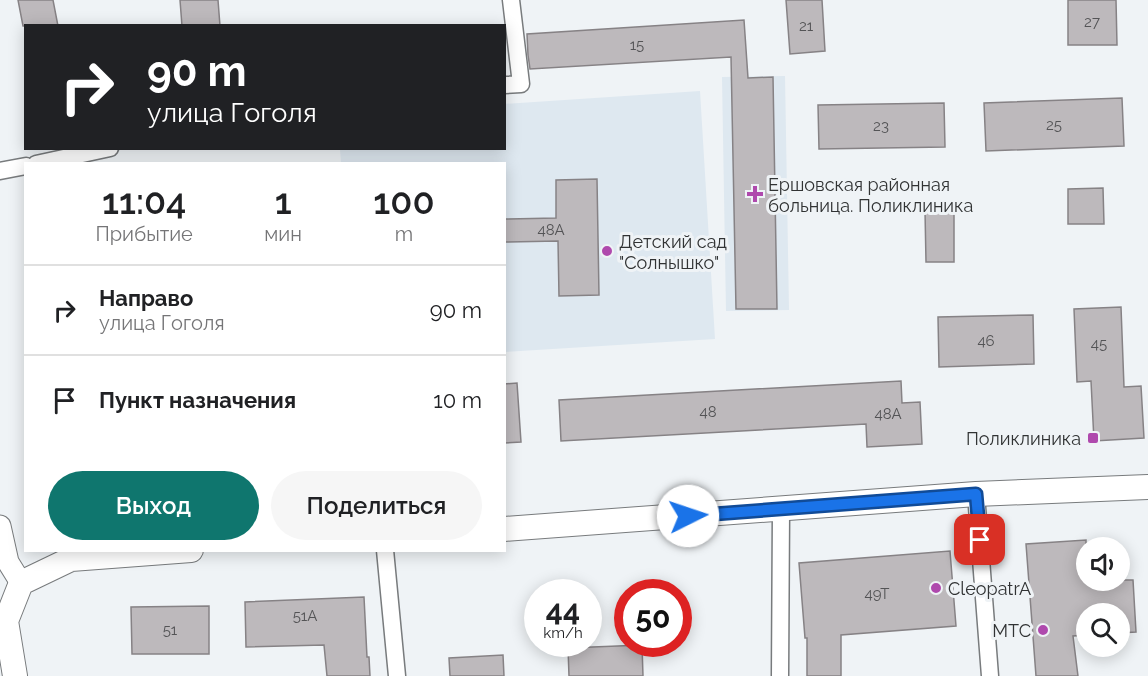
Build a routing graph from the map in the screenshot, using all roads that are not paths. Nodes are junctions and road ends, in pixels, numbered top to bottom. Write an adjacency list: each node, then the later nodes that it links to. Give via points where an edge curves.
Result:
1 (511, 0): 2 (street)
2 (512, 84)
3 (101, 150): 4 (street)
4 (45, 162)
5 (24, 166): 6 (street)
6 (0, 171)
7 (1148, 487): 8 (main road)
8 (976, 494): 9 (main road); 18 (street)
9 (781, 510): 11 (main road); 17 (street)
10 (0, 526): 14 (street, via 8,562)
11 (506, 529)
12 (164, 552): 14 (main road, via 70,559)
13 (385, 552): 16 (street)
14 (21, 583): 15 (main road, via 6,621)
15 (15, 676)
16 (397, 676)
17 (780, 676)
18 (990, 676)

